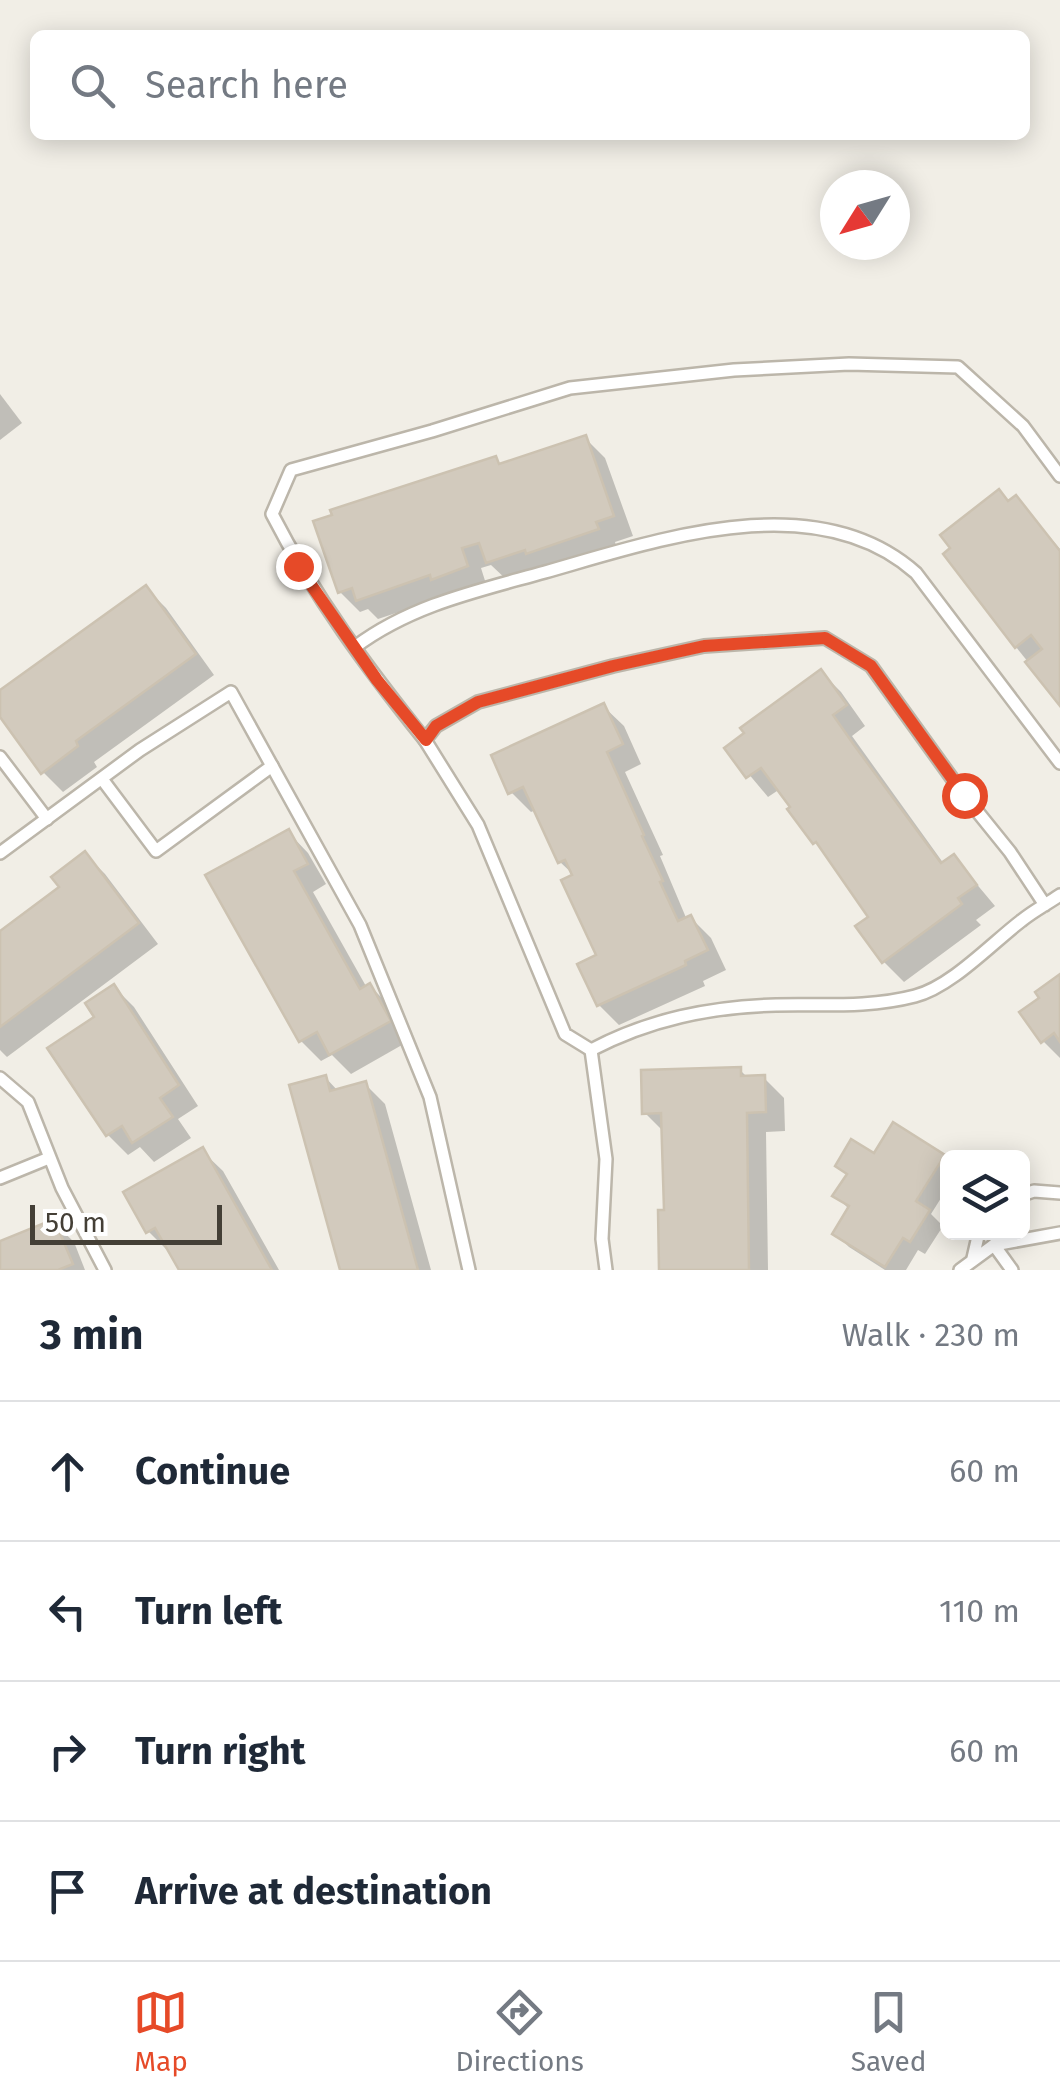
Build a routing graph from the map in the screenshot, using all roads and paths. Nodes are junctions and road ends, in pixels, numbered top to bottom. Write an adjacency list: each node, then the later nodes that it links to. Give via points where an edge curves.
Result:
1 (1060, 476): 2 (lane, via 1023,426 958,367 734,370 570,388 291,470 272,514 298,566)
2 (355, 647): 3 (lane); 5 (lane, via 431,604 650,542 751,526 831,531 863,538 916,573)
3 (426, 740): 11 (lane, via 436,726 478,702 613,666 704,646 825,638 871,666); 12 (lane, via 478,824 565,1034)
4 (0, 757): 8 (lane)
5 (1060, 763)
6 (272, 766): 7 (lane, via 156,850); 7 (lane, via 231,692); 23 (lane, via 360,925 430,1097)
7 (102, 779): 8 (lane)
8 (47, 818): 9 (lane)
9 (0, 853)
10 (1060, 895): 11 (lane)
11 (1045, 905): 12 (lane, via 920,995 868,1004 698,1011 624,1032)
12 (591, 1050): 24 (lane, via 606,1159)
13 (0, 1078): 14 (lane, via 28,1102)
14 (48, 1158): 15 (lane); 22 (lane)
15 (0, 1178)
16 (1030, 1192): 17 (lane)
17 (1060, 1194)
18 (1060, 1233): 20 (lane)
19 (976, 1240): 21 (lane)
20 (994, 1245): 21 (lane); 26 (lane)
21 (973, 1258): 25 (lane)
22 (105, 1270)
23 (469, 1270)
24 (606, 1270)
25 (960, 1270)
26 (1012, 1270)

